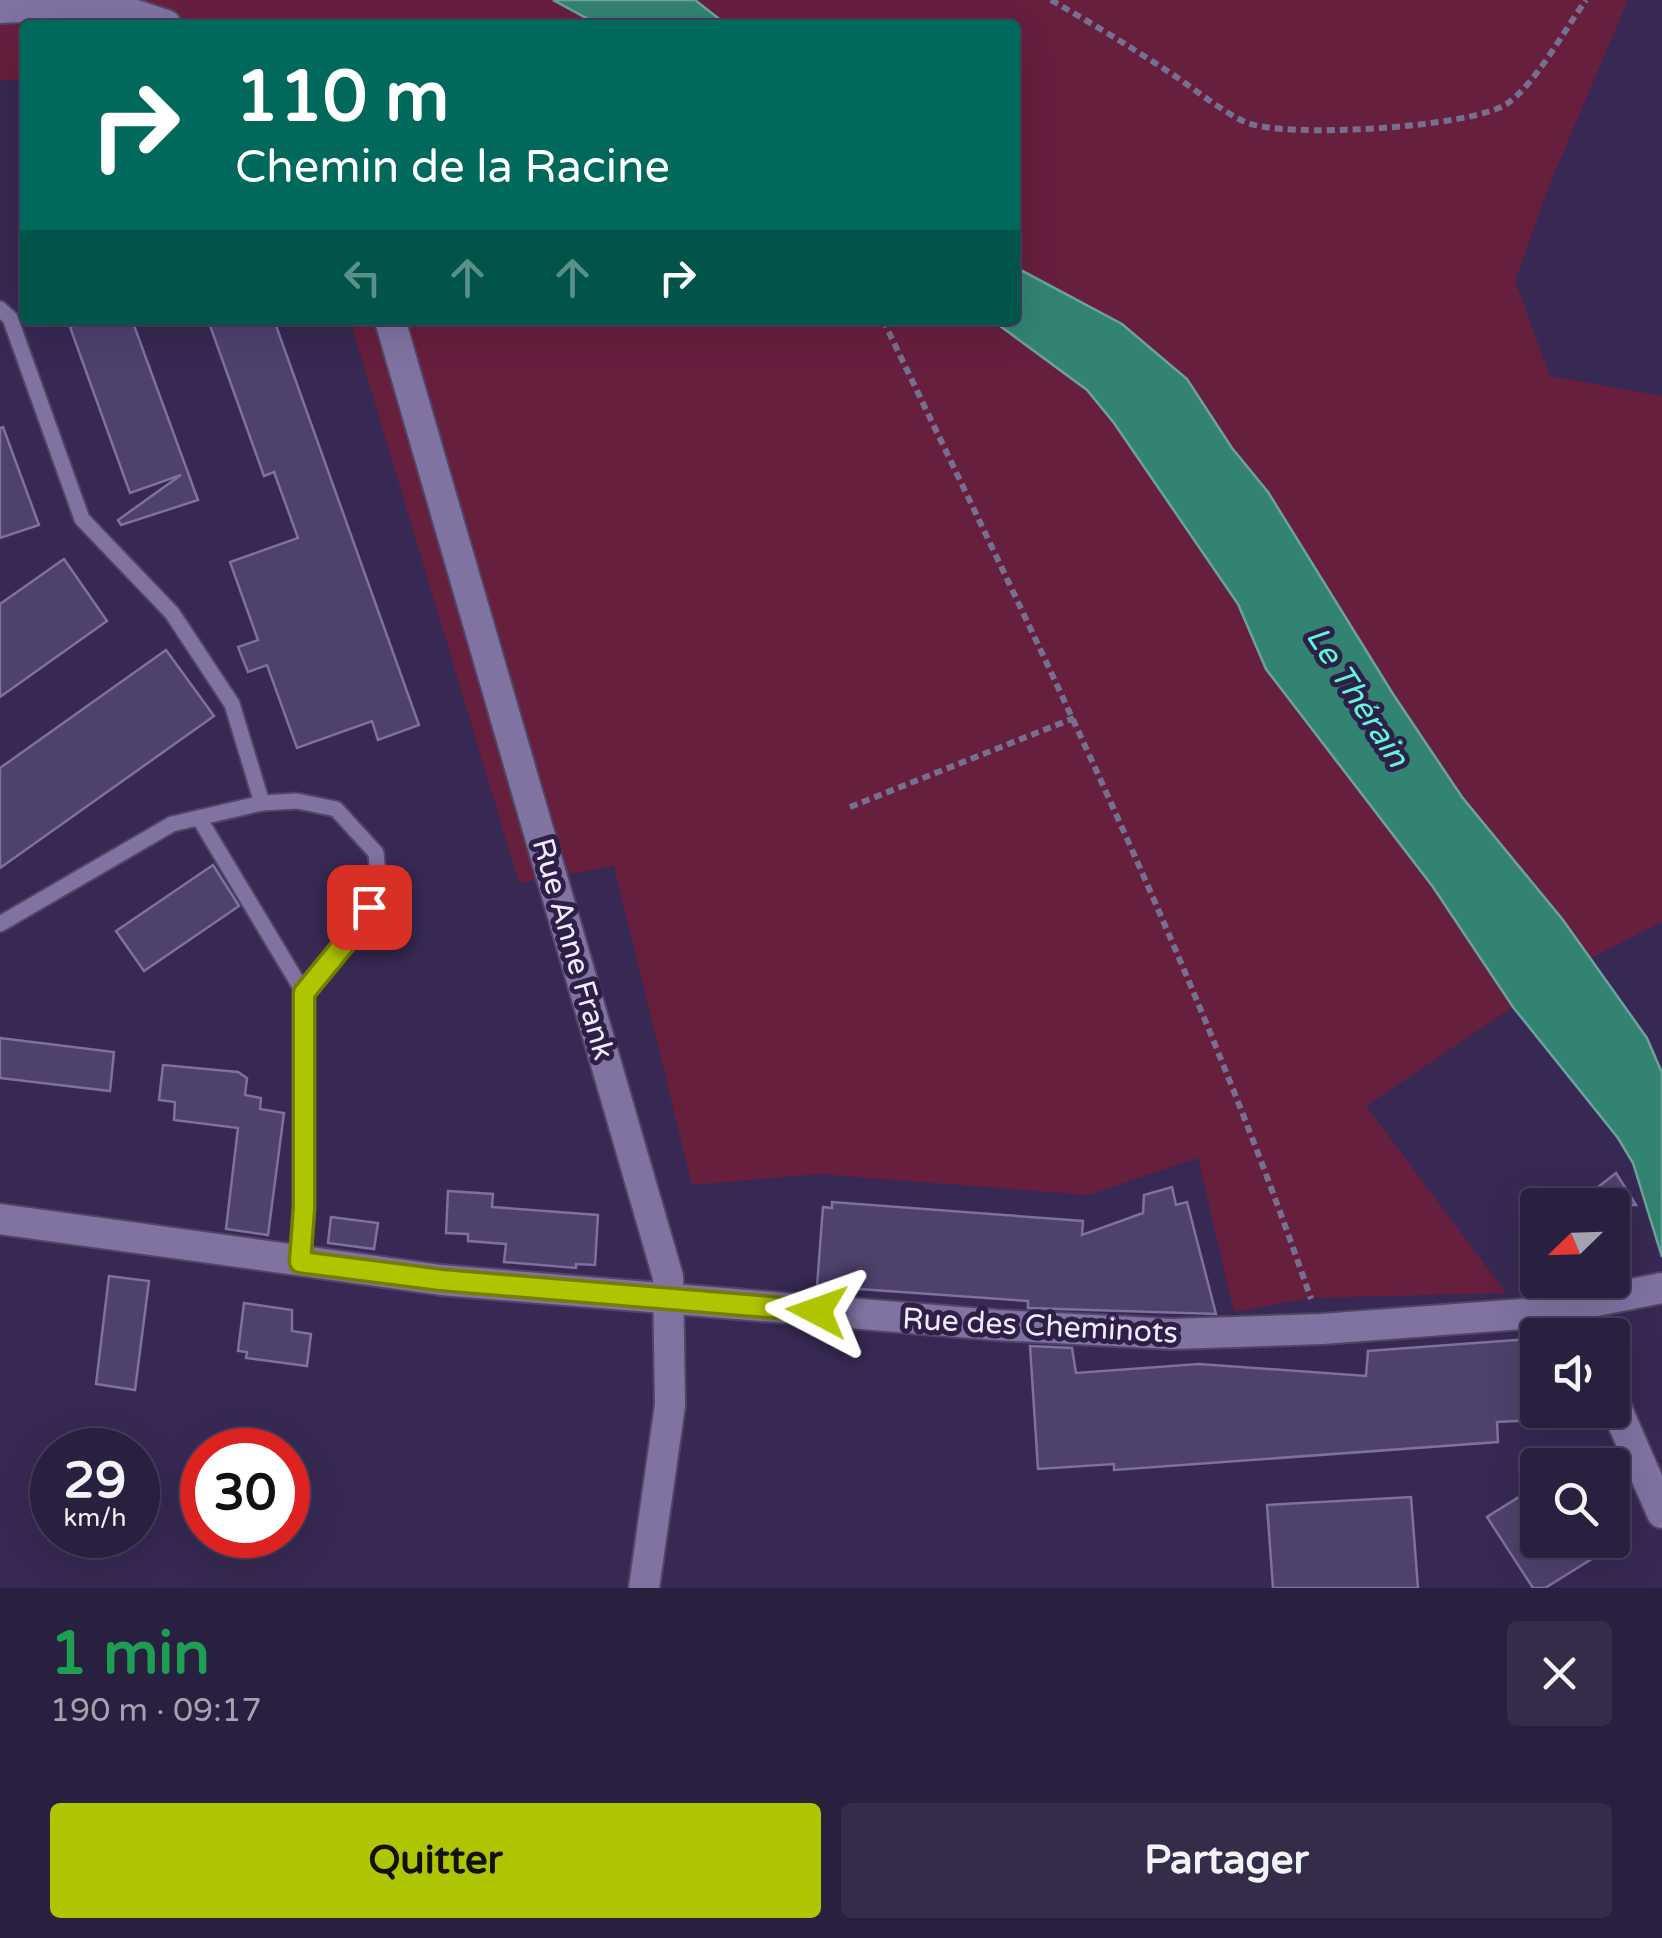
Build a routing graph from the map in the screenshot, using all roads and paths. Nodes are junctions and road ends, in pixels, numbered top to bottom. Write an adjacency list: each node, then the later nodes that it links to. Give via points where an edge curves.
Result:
1 (1051, 0): 2 (path, via 1239,119 1272,128 1411,127 1493,112 1523,88)
2 (1586, 0)
3 (94, 1): 4 (street); 5 (street)
4 (0, 8)
5 (151, 20)
6 (0, 310): 10 (lane, via 10,318 82,519 172,613 232,704)
7 (391, 325): 18 (street, Rue Anne Frank)
8 (885, 325): 9 (path)
9 (1074, 718): 11 (path); 21 (path, via 1212,1038)
10 (262, 802): 12 (lane); 14 (lane, via 336,808 376,853 379,887 358,927)
11 (850, 807)
12 (199, 818): 13 (lane, via 172,824); 14 (lane)
13 (0, 924)
14 (304, 993): 16 (lane)
15 (0, 1220): 16 (street, Rue des Cheminots)
16 (300, 1262): 18 (street, Rue des Cheminots)
17 (1658, 1289): 19 (street, Rue des Cheminots)
18 (671, 1299): 21 (street, Rue des Cheminots, via 1172,1334); 24 (street, Rue Anne Frank, via 670,1405)
19 (1587, 1318)
20 (1520, 1323): 21 (street, Rue des Cheminots)
21 (1322, 1329)
22 (1625, 1428): 23 (street)
23 (1662, 1512)
24 (644, 1588)

